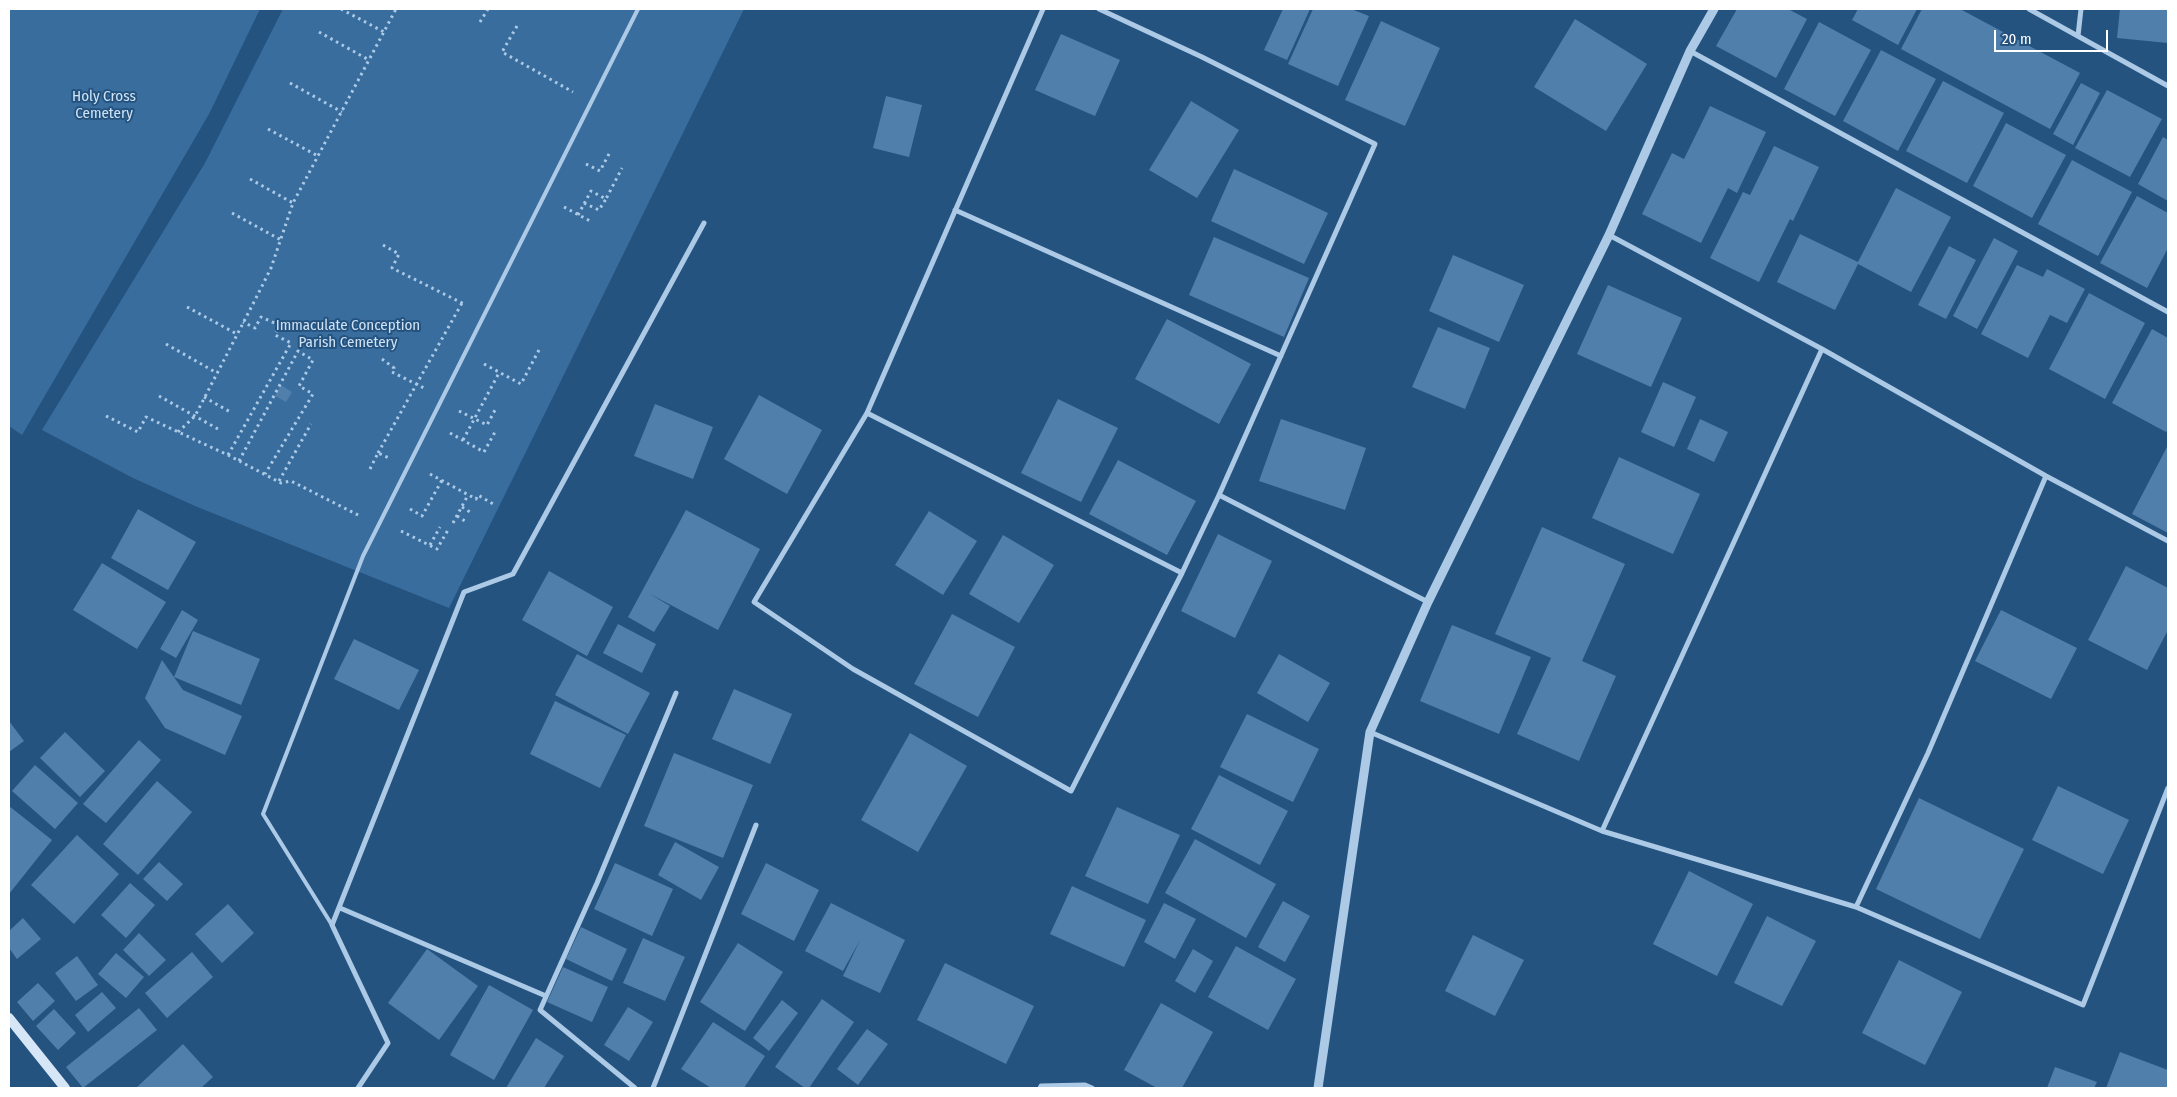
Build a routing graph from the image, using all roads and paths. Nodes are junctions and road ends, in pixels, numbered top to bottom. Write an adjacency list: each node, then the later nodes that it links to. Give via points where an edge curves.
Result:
1 (341, 9): 13 (path)
2 (396, 9): 13 (path)
3 (488, 9): 10 (path)
4 (638, 9): 19 (lane)
5 (1043, 9): 31 (street)
6 (1099, 9): 49 (street, via 1375,144)
7 (1714, 9): 15 (street)
8 (2029, 9): 14 (street)
9 (2081, 9): 14 (street)
10 (480, 22)
11 (517, 26): 19 (path, via 502,52)
12 (319, 32): 16 (path)
13 (384, 32): 16 (path)
14 (2078, 36): 18 (street)
15 (1690, 51): 36 (street); 41 (street)
16 (369, 60): 20 (path)
17 (290, 83): 20 (path)
18 (2168, 86)
19 (591, 102): 23 (lane)
20 (342, 112): 24 (path)
21 (268, 129): 24 (path)
22 (610, 152): 23 (path, via 600,171)
23 (565, 154): 27 (lane)
24 (318, 156): 29 (path)
25 (622, 168): 28 (path)
26 (250, 179): 29 (path)
27 (544, 195): 33 (path); 42 (lane)
28 (606, 199): 30 (path, via 598,210); 30 (path, via 591,191)
29 (293, 203): 37 (path)
30 (584, 203): 33 (path)
31 (956, 210): 49 (street); 59 (street)
32 (232, 213): 37 (path)
33 (578, 215): 34 (path)
34 (592, 222)
35 (704, 223): 100 (street, via 513,574 464,592)
36 (1609, 235): 47 (street); 93 (street)
37 (281, 240): 43 (path, via 271,268)
38 (383, 245): 39 (path, via 399,254 392,268)
39 (462, 303): 42 (path); 53 (path)
40 (188, 307): 44 (path)
41 (2168, 312)
42 (484, 315): 48 (lane)
43 (243, 322): 44 (path); 70 (path, via 255,328 261,317 279,325 275,335 291,343)
44 (237, 334): 51 (path)
45 (166, 344): 51 (path)
46 (540, 348): 48 (path, via 521,384)
47 (1822, 349): 74 (street); 98 (street)
48 (465, 354): 56 (lane)
49 (1281, 356): 78 (street)
50 (382, 359): 53 (path, via 394,368 392,372)
51 (217, 373): 55 (path)
52 (499, 373): 62 (path)
53 (417, 384): 56 (path); 69 (path)
54 (159, 396): 61 (path)
55 (204, 397): 58 (path); 61 (path)
56 (442, 399): 62 (path); 63 (lane)
57 (495, 410): 62 (path, via 487,425)
58 (232, 413)
59 (867, 414): 92 (street); 92 (street, via 754,602 853,669 1071,791)
60 (106, 416): 66 (path, via 138,432 146,417)
61 (195, 416): 65 (path); 66 (path)
62 (474, 419): 68 (path)
63 (430, 422): 68 (path); 72 (lane)
64 (311, 424): 76 (path)
65 (218, 429)
66 (178, 432): 70 (path)
67 (496, 432): 68 (path, via 484,452)
68 (462, 440)
69 (378, 453)
70 (228, 455): 71 (path)
71 (240, 460): 73 (path); 73 (path, via 298,351 313,360 299,386 313,394)
72 (409, 463): 75 (path); 79 (lane)
73 (265, 474): 76 (path)
74 (2046, 476): 90 (street); 99 (street, via 1928,752)
75 (442, 480): 77 (path); 79 (path, via 422,516)
76 (279, 481): 87 (path, via 291,481)
77 (468, 495): 80 (path, via 476,499 478,495); 81 (path)
78 (1219, 495): 92 (street); 93 (street)
79 (392, 499): 84 (lane)
80 (493, 504)
81 (462, 507): 82 (path); 83 (path)
82 (470, 512)
83 (457, 516): 85 (path); 86 (path)
84 (381, 520): 87 (lane); 91 (path)
85 (465, 520)
86 (453, 523)
87 (378, 526): 101 (lane, via 363,556 263,814)
88 (440, 527): 91 (path)
89 (448, 530): 91 (path, via 437,549)
90 (2168, 541)
91 (430, 545)
92 (1182, 573)
93 (1428, 602): 95 (street)
94 (676, 693): 102 (street)
95 (1370, 732): 98 (street); 110 (street)
96 (2168, 788): 99 (street, via 2083,1005)
97 (756, 825): 107 (street)
98 (1602, 831): 99 (street)
99 (1856, 907)
100 (340, 908): 101 (street); 102 (street)
101 (332, 925): 105 (street, via 388,1043)
102 (546, 996): 106 (street, via 540,1010)
103 (9, 1018): 104 (main road)
104 (65, 1088)
105 (358, 1088)
106 (635, 1088)
107 (653, 1088)
108 (1040, 1088): 109 (street, via 1085,1085)
109 (1092, 1088)
110 (1318, 1088)

